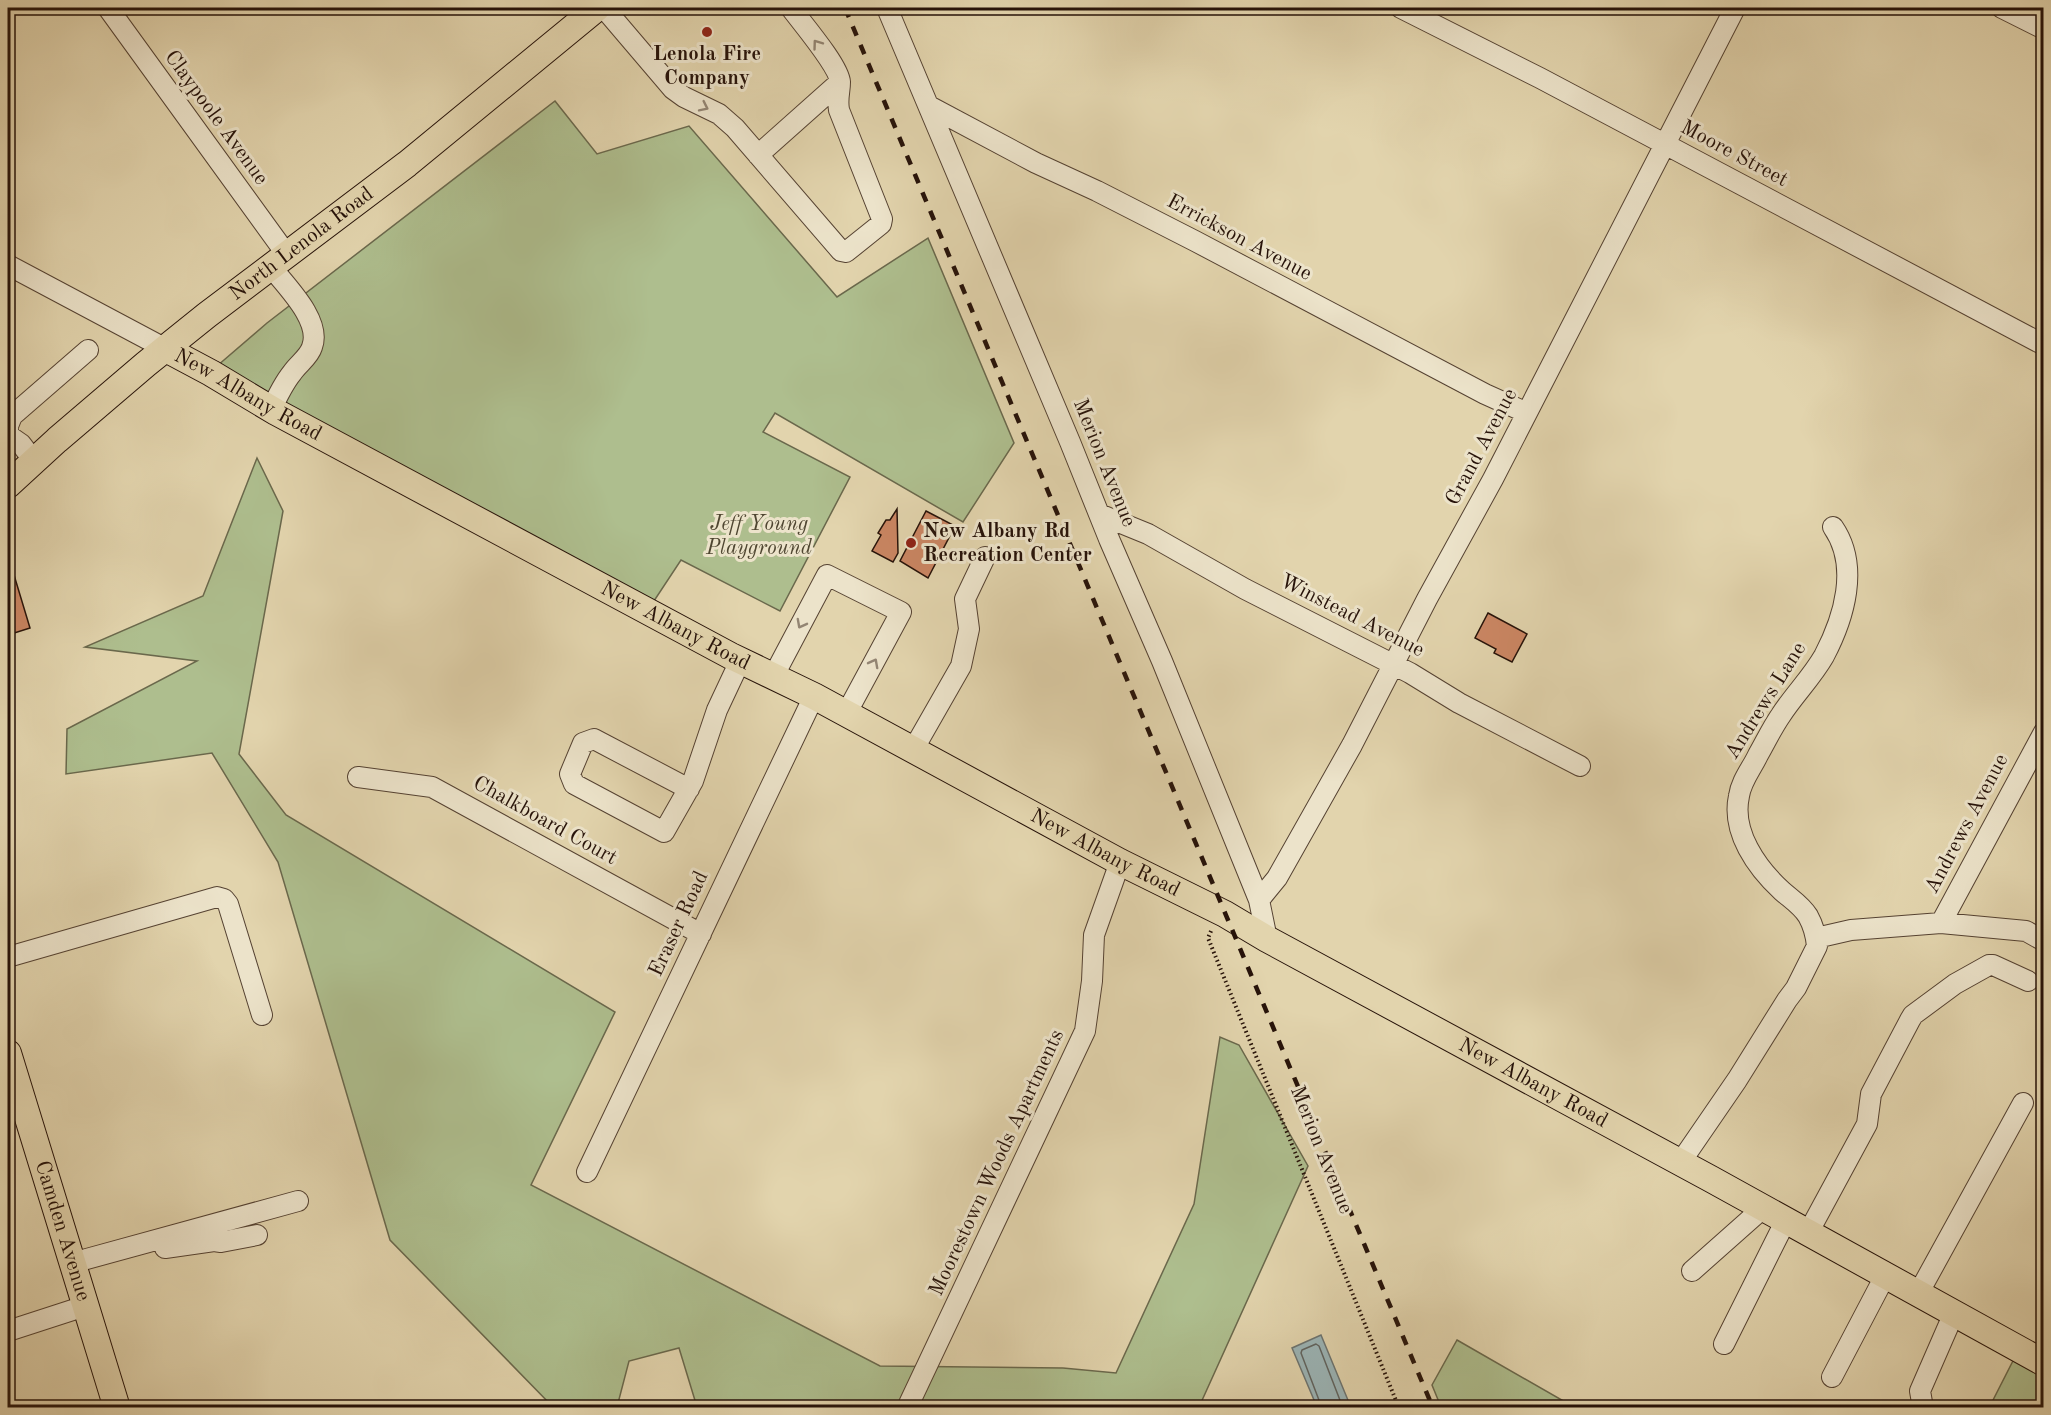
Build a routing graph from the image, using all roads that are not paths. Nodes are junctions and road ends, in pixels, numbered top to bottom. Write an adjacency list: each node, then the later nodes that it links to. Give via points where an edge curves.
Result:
1 (108, 8): 13 (street, Claypoole Avenue)
2 (598, 8): 12 (street, one-way to 12, via 673,89 719,114); 13 (main road, North Lenola Road, via 407,164)
3 (791, 8): 9 (street, one-way to 3, via 835,68)
4 (887, 8): 10 (street, Merion Avenue)
5 (1401, 8): 11 (street, Moore Street)
6 (1735, 8): 11 (street, Grand Avenue)
7 (2002, 8): 8 (street)
8 (2043, 29)
9 (840, 82): 12 (street); 12 (street, via 838,110 881,224 846,252 841,251)
10 (929, 106): 19 (street, Errickson Avenue); 23 (street, Merion Avenue)
11 (1665, 145): 15 (street, Moore Street); 19 (street, Grand Avenue)
12 (758, 155)
13 (279, 261): 16 (main road, North Lenola Road); 18 (street, Claypoole Avenue, via 312,323 315,337 312,349 286,381)
14 (8, 265): 16 (street)
15 (2043, 345)
16 (166, 349): 18 (main road, New Albany Road); 21 (main road, North Lenola Road)
17 (88, 350): 20 (street, via 12,416)
18 (271, 410): 26 (main road, New Albany Road)
19 (1527, 413): 27 (street, Grand Avenue)
20 (8, 435): 21 (street)
21 (34, 461): 22 (main road, North Lenola Road)
22 (8, 485)
23 (1099, 514): 27 (street, Winstead Avenue, via 1148,534 1245,590); 37 (street, Merion Avenue)
24 (1833, 527): 40 (street, Andrews Lane, via 1845,550 1848,581 1842,609 1823,658 1782,714 1747,775 1739,795 1738,815 1742,834 1758,866 1797,902 1808,916)
25 (985, 557): 32 (street, via 965,599 969,629 962,666)
26 (740, 660): 28 (main road, New Albany Road); 35 (street, via 717,710)
27 (1393, 665): 33 (street, Winstead Avenue); 37 (street, Grand Avenue, via 1293,852)
28 (773, 676): 29 (main road, New Albany Road); 30 (street, one-way to 28, via 901,612 827,575)
29 (814, 696): 30 (main road, New Albany Road); 39 (street, Eraser Road)
30 (846, 714): 32 (main road, New Albany Road)
31 (2043, 732): 38 (street, Andrews Avenue)
32 (913, 750): 36 (main road, New Albany Road)
33 (1580, 766)
34 (358, 777): 39 (street, Chalkboard Court, via 432,787)
35 (689, 789): 35 (street, via 664,832 574,783 570,774 583,743 594,739)
36 (1120, 862): 41 (main road, New Albany Road); 67 (street, Moorestown Woods Apartments, via 1094,935 1085,1031)
37 (1259, 900): 41 (street, Merion Avenue)
38 (1941, 923): 40 (street, Andrews Avenue, via 1851,930); 42 (street, via 2026,931)
39 (701, 934): 50 (street, Eraser Road)
40 (1816, 938): 49 (street, via 1817,946 1796,988)
41 (1267, 939): 49 (main road, New Albany Road)
42 (2043, 941)
43 (8, 957): 45 (street, via 218,897 228,904)
44 (2028, 981): 54 (street, via 1989,965 1913,1015 1871,1094 1867,1124)
45 (262, 1015)
46 (8, 1053): 48 (main road, Camden Avenue)
47 (2023, 1103): 59 (street)
48 (15, 1106): 56 (main road, Camden Avenue)
49 (1680, 1163): 52 (main road, New Albany Road)
50 (587, 1172)
51 (298, 1201): 56 (street)
52 (1763, 1208): 53 (main road, New Albany Road); 57 (street)
53 (1786, 1220): 54 (main road, New Albany Road); 63 (street)
54 (1808, 1233): 58 (main road, New Albany Road)
55 (257, 1235): 56 (street, via 166,1248)
56 (74, 1269): 60 (main road, Camden Avenue)
57 (1692, 1272)
58 (1885, 1276): 59 (main road, New Albany Road); 65 (street)
59 (1918, 1294): 61 (main road, New Albany Road)
60 (85, 1306): 62 (street); 66 (main road, Camden Avenue)
61 (1954, 1313): 64 (main road, New Albany Road); 68 (street, via 1920,1391)
62 (8, 1331)
63 (1724, 1344)
64 (2043, 1364)
65 (1832, 1377)
66 (115, 1407)
67 (907, 1407)
68 (1923, 1407)

